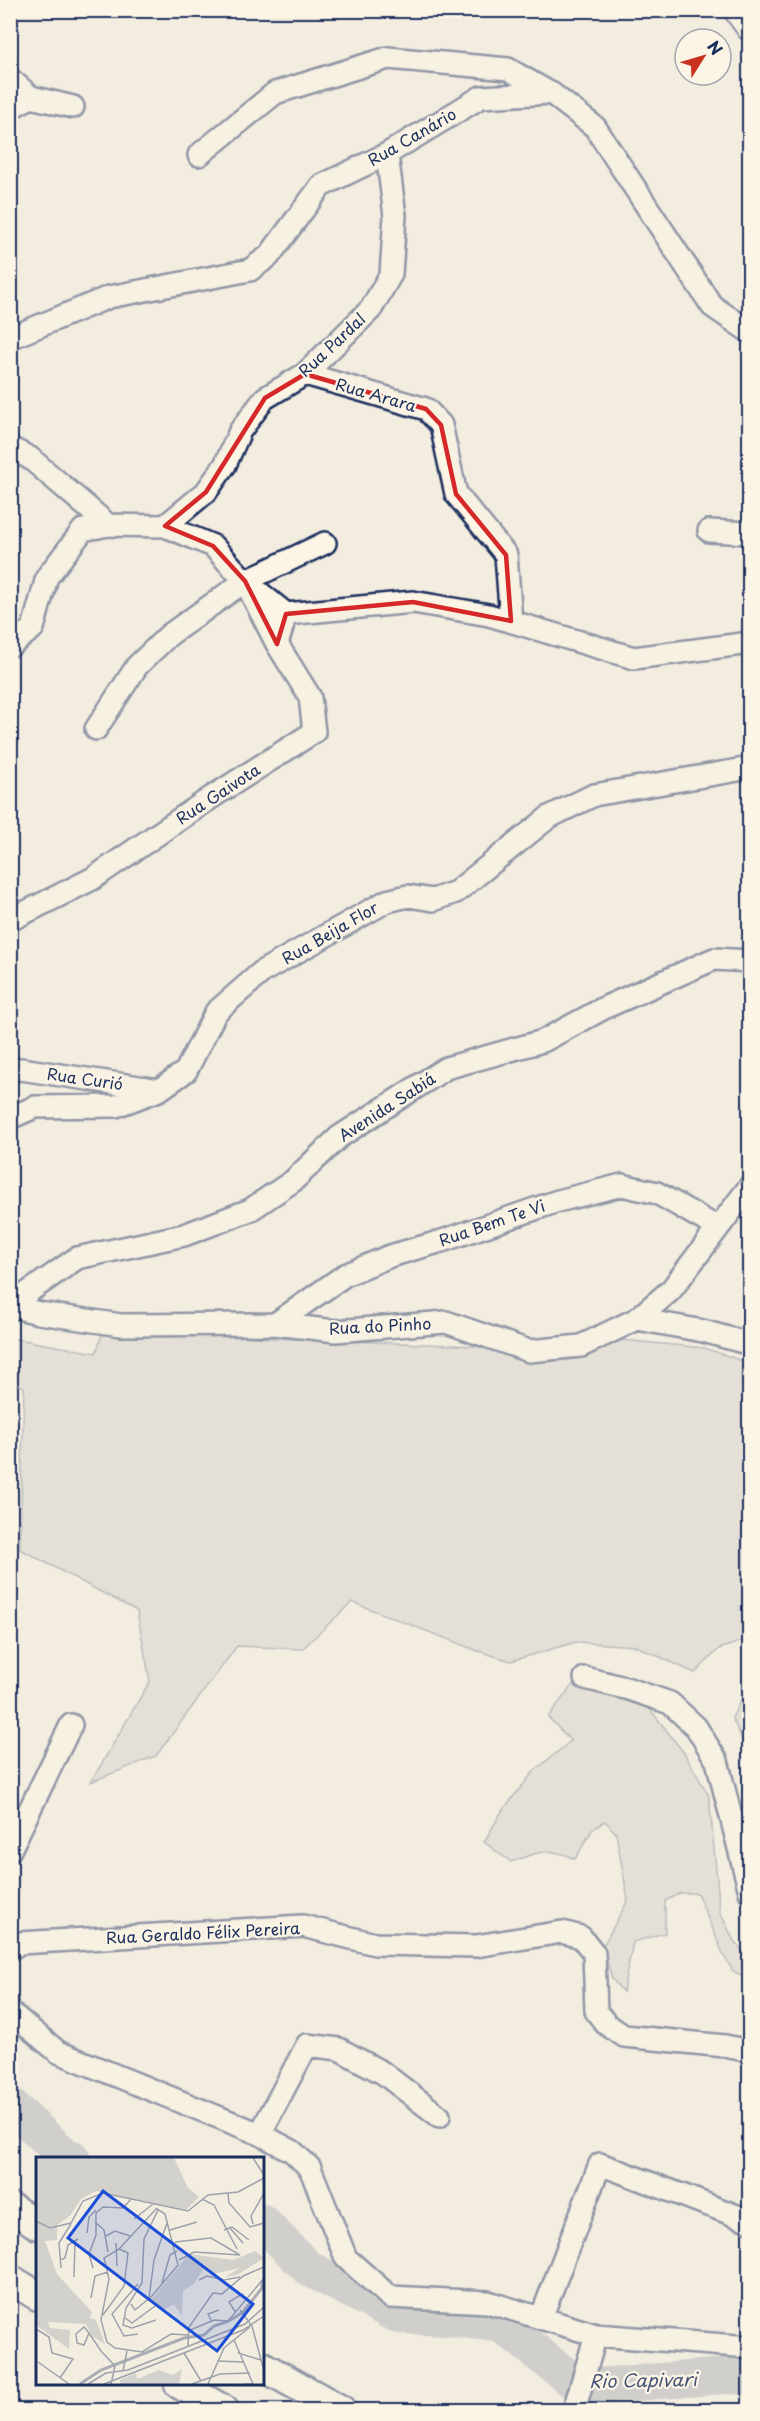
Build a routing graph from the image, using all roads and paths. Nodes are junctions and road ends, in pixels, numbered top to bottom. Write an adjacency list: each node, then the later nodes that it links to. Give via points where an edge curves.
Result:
1 (737, 10): 2 (street)
2 (750, 28)
3 (10, 79): 5 (street)
4 (550, 93): 8 (street, Rua Canário, via 481,97); 9 (street, via 508,69 388,58 275,93); 10 (street, via 595,127 712,306)
5 (31, 96): 6 (street); 7 (street)
6 (73, 107)
7 (10, 108)
8 (387, 154): 11 (street, Rua Canário, via 321,186 269,256 250,270 109,297); 12 (street, Rua Pardal, via 395,216 391,274 371,309)
9 (199, 155)
10 (750, 332)
11 (10, 338)
12 (305, 374): 15 (street, Rua Pardal, via 265,398 240,431 225,465 206,492); 21 (street, Rua Arara, via 426,409 441,424 456,494 506,555)
13 (10, 448): 14 (street, via 30,458)
14 (108, 525): 15 (street); 24 (street, via 83,530 47,577 33,628)
15 (165, 526): 19 (street, via 213,546)
16 (709, 531): 17 (street)
17 (750, 533)
18 (325, 543): 19 (street)
19 (245, 580): 20 (street); 22 (street); 25 (street, via 170,635 137,666)
20 (286, 614): 21 (street, via 413,602); 22 (street)
21 (512, 621): 23 (street, via 634,658)
22 (277, 644): 27 (street, Rua Gaivota, via 310,697 314,732 92,879)
23 (750, 644)
24 (10, 646)
25 (96, 729)
26 (750, 768): 30 (street, Rua Beija Flor, via 594,795 549,817 456,892 433,900 408,896 387,901 263,971 216,1012 186,1071)
27 (10, 920)
28 (750, 961): 34 (street, Avenida Sabiá, via 714,959 606,1007 543,1041 446,1068 339,1137 293,1181 250,1210 184,1235 77,1258)
29 (10, 1070): 30 (street, Rua Curió)
30 (159, 1090): 31 (street, Rua Beija Flor, via 116,1106 35,1107)
31 (10, 1118)
32 (750, 1186): 33 (street, Rua do Pinho)
33 (718, 1228): 35 (street, Rua do Pinho, via 671,1290); 36 (street, Rua Bem Te Vi, via 657,1193 622,1185 558,1201 390,1256 345,1275)
34 (10, 1305): 36 (street, Rua do Pinho, via 121,1325)
35 (637, 1319): 36 (street, Rua do Pinho, via 581,1346 529,1352 446,1322 336,1331); 37 (street)
36 (275, 1324)
37 (750, 1344)
38 (585, 1678): 41 (street, via 670,1703 696,1727 717,1761)
39 (71, 1725): 40 (street)
40 (10, 1850)
41 (750, 1892)
42 (10, 1948): 44 (street, Rua Geraldo Félix Pereira, via 20,1943 303,1926 375,1944 476,1946 562,1932 581,1937 594,1953 596,2011 606,2025 624,2036)
43 (10, 2012): 46 (street, via 58,2052)
44 (750, 2052)
45 (439, 2116): 46 (street, via 383,2073 339,2049 307,2045)
46 (260, 2134): 52 (street, via 292,2151 310,2168 346,2258 390,2297 488,2302)
47 (10, 2207): 49 (main road)
48 (750, 2221): 52 (street, via 600,2164)
49 (36, 2224)
50 (10, 2279): 51 (main road)
51 (36, 2295)
52 (541, 2318): 53 (street)
53 (595, 2338): 54 (street); 57 (street)
54 (750, 2347)
55 (264, 2367): 59 (main road)
56 (181, 2385): 58 (main road)
57 (575, 2406)
58 (224, 2410)
59 (341, 2410)

